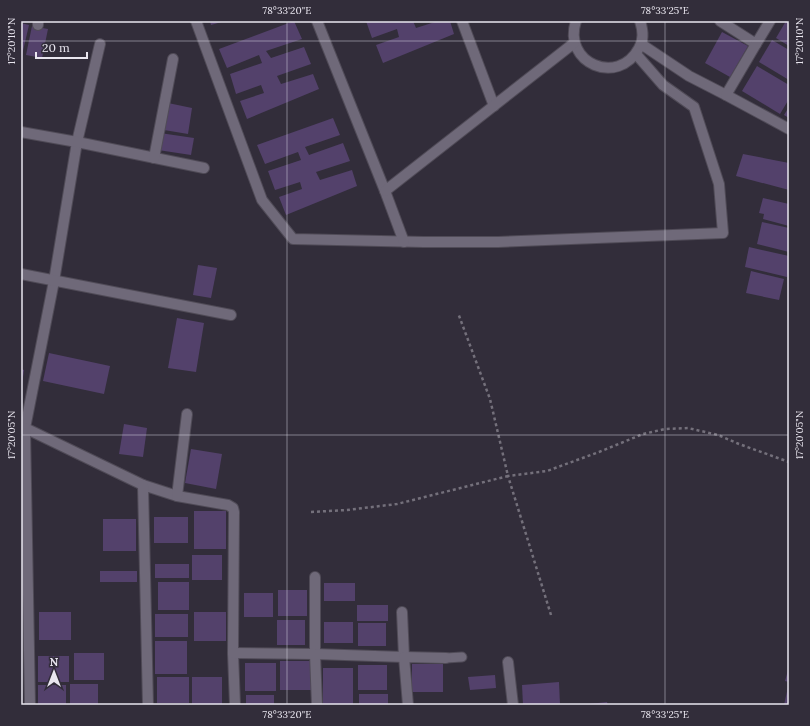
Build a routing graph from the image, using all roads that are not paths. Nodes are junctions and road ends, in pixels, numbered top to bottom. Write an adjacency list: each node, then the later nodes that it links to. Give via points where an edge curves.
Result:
1 (196, 21): 22 (street, via 262,200 293,239)
2 (316, 21): 21 (street)
3 (462, 21): 15 (street)
4 (576, 21): 8 (street)
5 (640, 21): 10 (street, via 643,33)
6 (720, 21): 11 (street)
7 (770, 21): 11 (street)
8 (574, 43): 12 (street, via 587,61 607,68 618,67); 15 (street)
9 (100, 44): 18 (street)
10 (641, 44): 12 (street); 14 (street, via 689,76)
11 (756, 44): 14 (street)
12 (636, 54): 22 (street, via 663,85 694,107 720,184 723,233 498,242)
13 (172, 59): 19 (street)
14 (726, 95): 16 (street)
15 (494, 106): 21 (street)
16 (789, 129)
17 (21, 132): 18 (street)
18 (77, 142): 19 (street); 24 (street)
19 (154, 158): 20 (street)
20 (204, 168)
21 (385, 192): 22 (street)
22 (404, 242)
23 (21, 274): 24 (street)
24 (54, 281): 25 (street); 27 (street)
25 (231, 315)
26 (187, 414): 29 (street)
27 (23, 428): 28 (street); 38 (street)
28 (143, 485): 29 (street); 39 (street)
29 (177, 496): 32 (street, via 233,508)
30 (315, 577): 33 (street)
31 (402, 612): 34 (street)
32 (233, 653): 33 (street); 40 (street)
33 (315, 654): 34 (street); 41 (street)
34 (404, 658): 35 (street); 42 (street)
35 (446, 658): 36 (lane)
36 (462, 658)
37 (508, 662): 43 (street)
38 (30, 705)
39 (148, 705)
40 (235, 705)
41 (317, 705)
42 (408, 705)
43 (513, 705)

